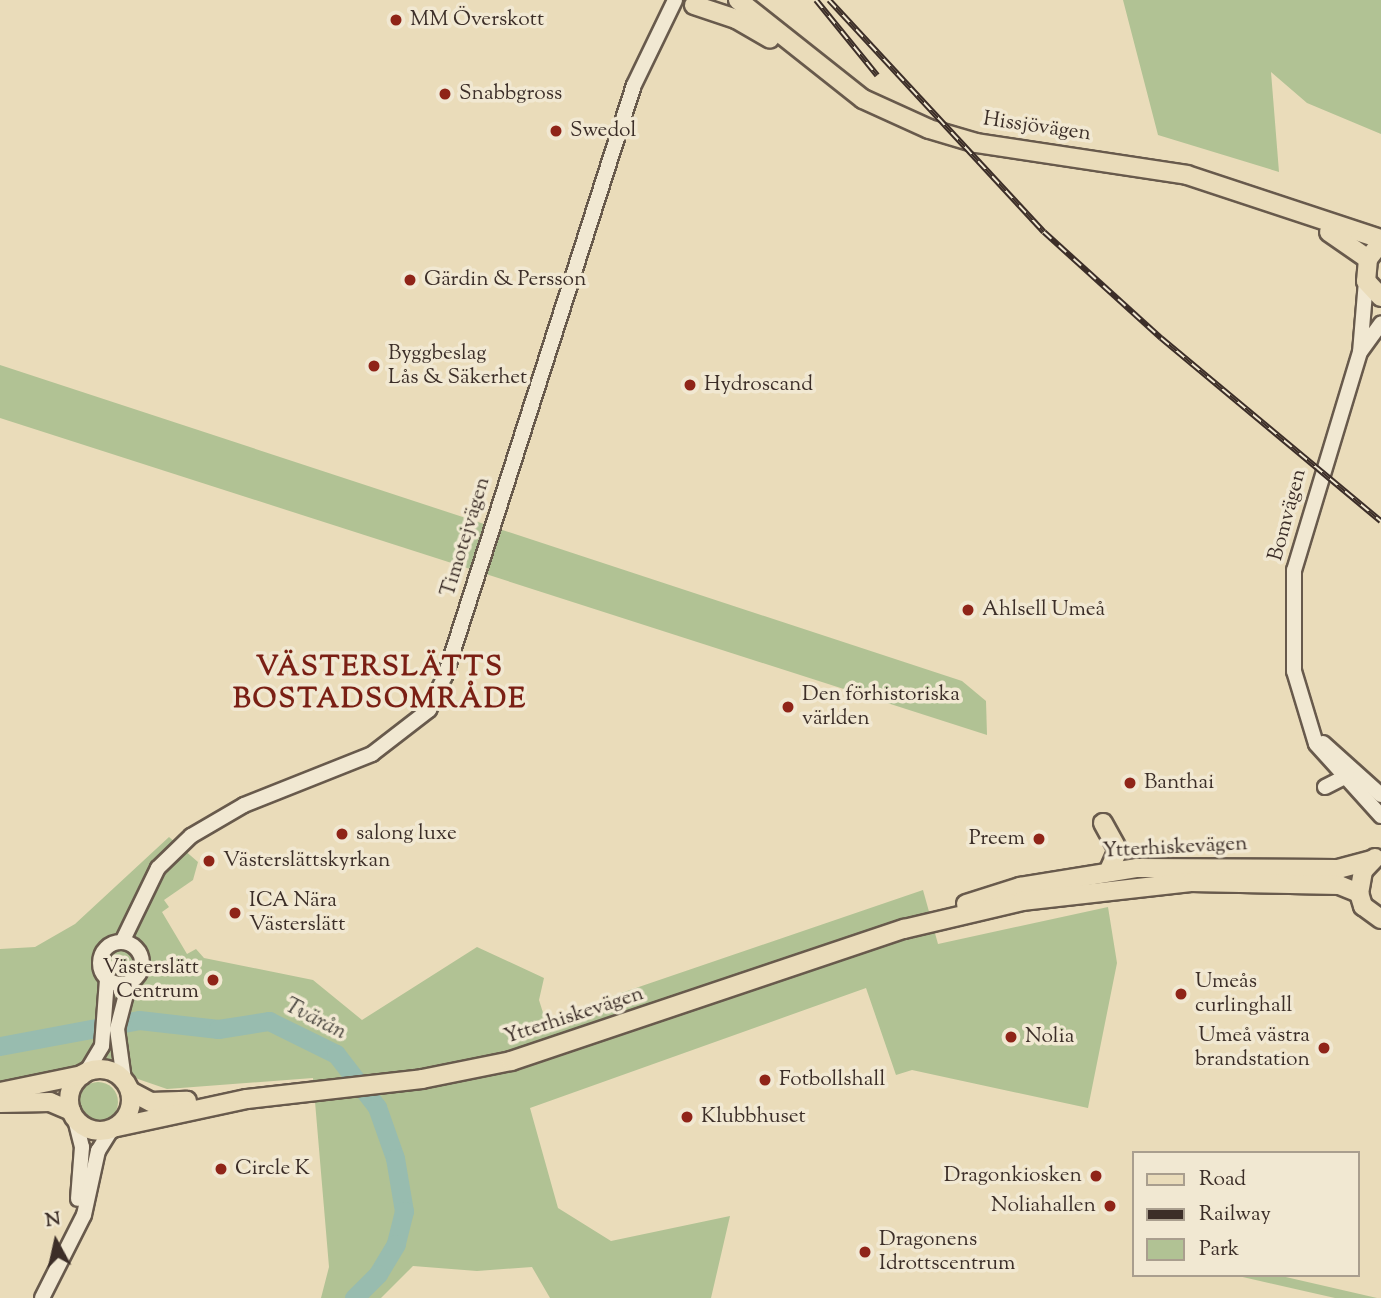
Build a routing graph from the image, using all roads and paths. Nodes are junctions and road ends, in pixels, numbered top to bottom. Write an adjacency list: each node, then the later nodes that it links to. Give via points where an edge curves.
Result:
1 (676, 0): 3 (main road, Hissjövägen); 24 (street, Timotejvägen, via 634,85 445,676 429,710 372,754 244,805 191,835 158,868)
2 (738, 0): 4 (main road, Hissjövägen)
3 (702, 3): 4 (main road, Hissjövägen)
4 (833, 76): 5 (main road, Hissjövägen, via 863,99 965,140 1152,166)
5 (1246, 194): 6 (main road, Hissjövägen); 7 (main road, Hissjövägen)
6 (1381, 239)
7 (1374, 253): 8 (main road)
8 (1367, 281): 9 (main road); 11 (street, Bomvägen)
9 (1381, 297)
10 (1381, 323): 11 (street, Bomvägen)
11 (1360, 352): 12 (street, Bomvägen, via 1294,570 1293,671)
12 (1312, 733): 13 (street, Bomvägen); 15 (street)
13 (1340, 776): 14 (street); 16 (street, Bomvägen, via 1351,778); 17 (street, Bomvägen)
14 (1325, 787)
15 (1381, 795)
16 (1381, 804)
17 (1381, 816)
18 (1103, 823): 20 (main road, via 1118,850)
19 (1378, 856): 20 (main road, Ytterhiskevägen, via 1338,869); 21 (main road, via 1359,879)
20 (1108, 872): 23 (main road, Ytterhiskevägen, via 1020,887 946,909)
21 (1359, 893): 22 (main road, via 1363,906); 23 (main road, Ytterhiskevägen, via 1339,884 1139,886 1022,901)
22 (1381, 919)
23 (904, 929): 31 (main road, Ytterhiskevägen, via 511,1061 422,1079)
24 (122, 942): 25 (street, Timotejvägen, via 101,956); 26 (street, via 132,945 142,962)
25 (107, 980): 26 (street); 27 (street)
26 (129, 983): 27 (street)
27 (114, 1005): 28 (street, via 102,1046); 29 (street, via 117,1048)
28 (84, 1073): 29 (main road, via 107,1069); 30 (main road); 33 (main road, via 70,1091)
29 (128, 1086): 31 (main road, via 151,1102); 34 (main road, via 131,1107)
30 (0, 1092)
31 (247, 1099): 34 (main road)
32 (0, 1103): 33 (main road, via 50,1102)
33 (73, 1115): 34 (main road, via 95,1131); 35 (street, via 83,1165)
34 (114, 1128): 35 (street, via 99,1151 84,1215)
35 (75, 1228): 36 (street)
36 (42, 1298)

